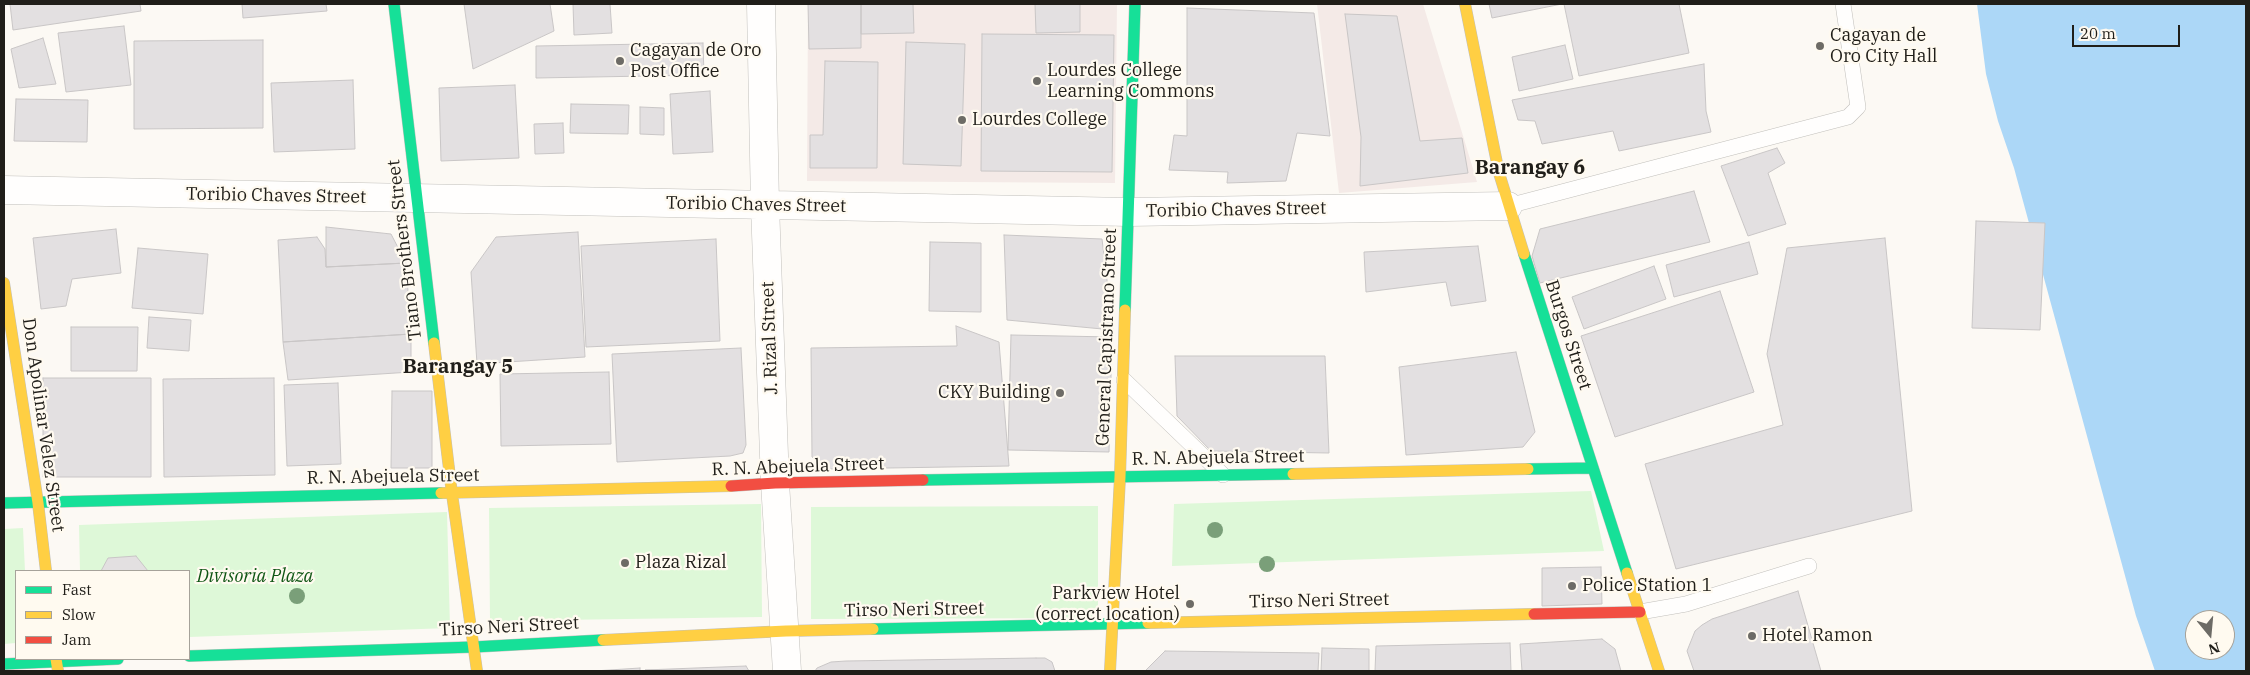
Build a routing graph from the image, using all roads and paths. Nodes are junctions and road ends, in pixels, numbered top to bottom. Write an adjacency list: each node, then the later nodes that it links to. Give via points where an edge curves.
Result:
1 (394, 4): 7 (street, Tiano Brothers Street)
2 (761, 4): 8 (street, J. Rizal Street)
3 (1135, 4): 10 (street, General Capistrano Street)
4 (1465, 4): 9 (street, Burgos Street)
5 (1843, 4): 9 (lane, via 1858,107 1848,116)
6 (4, 190): 7 (street, Toribio Chaves Street)
7 (417, 198): 8 (street, Toribio Chaves Street); 17 (street, Tiano Brothers Street)
8 (765, 205): 10 (street, Toribio Chaves Street); 16 (street, J. Rizal Street)
9 (1508, 206): 10 (street, Toribio Chaves Street); 13 (street, Burgos Street)
10 (1129, 212): 12 (street, General Capistrano Street)
11 (4, 283): 19 (street, Don Apolinar Velez Street)
12 (1124, 380): 14 (lane); 15 (street, General Capistrano Street)
13 (1593, 468): 14 (street, R. N. Abejuela Street); 22 (street, Burgos Street)
14 (1223, 475): 15 (street, R. N. Abejuela Street)
15 (1120, 477): 16 (street, R. N. Abejuela Street); 23 (street, General Capistrano Street)
16 (775, 483): 17 (street, R. N. Abejuela Street); 24 (street, J. Rizal Street)
17 (452, 494): 19 (street, R. N. Abejuela Street); 25 (street, Tiano Brothers Street)
18 (4, 503): 19 (street, R. N. Abejuela Street)
19 (38, 503): 21 (street, Don Apolinar Velez Street)
20 (1809, 566): 22 (lane, via 1686,604)
21 (46, 570)
22 (1640, 612): 23 (street, Tirso Neri Street); 33 (street, Burgos Street)
23 (1113, 623): 24 (street, Tirso Neri Street); 32 (street, General Capistrano Street)
24 (786, 630): 25 (street, Tirso Neri Street); 31 (street, J. Rizal Street)
25 (474, 647): 26 (street, Tirso Neri Street); 30 (street, Tiano Brothers Street)
26 (190, 656)
27 (106, 660): 29 (street)
28 (4, 664): 29 (street)
29 (57, 664)
30 (477, 671)
31 (787, 671)
32 (1110, 671)
33 (1659, 671)

